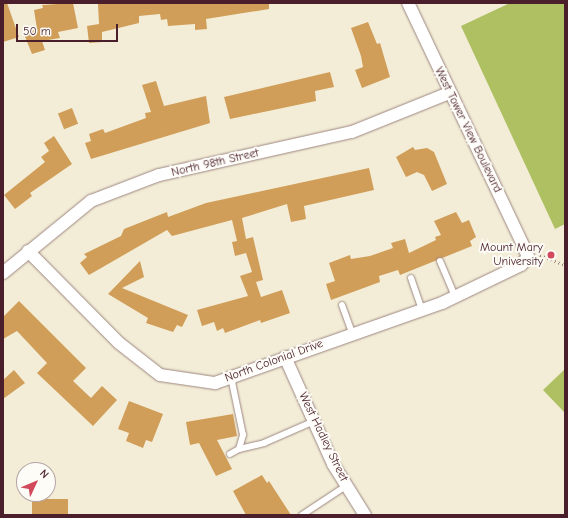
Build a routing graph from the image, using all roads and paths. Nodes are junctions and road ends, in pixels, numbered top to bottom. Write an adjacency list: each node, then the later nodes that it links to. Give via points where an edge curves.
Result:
1 (408, 3): 2 (street, West Tower View Boulevard)
2 (449, 93): 3 (street, North 98th Street, via 352,132 159,175 91,201); 4 (street, West Tower View Boulevard)
3 (28, 251): 7 (street, North 98th Street); 14 (street, North Colonial Drive, via 119,344 160,375 215,383)
4 (528, 257): 6 (path, via 537,254); 9 (street, North Colonial Drive, via 521,265)
5 (440, 260): 9 (lane)
6 (565, 265)
7 (3, 273)
8 (411, 278): 11 (lane)
9 (455, 296): 11 (street, North Colonial Drive)
10 (342, 305): 12 (lane)
11 (422, 310): 12 (street, North Colonial Drive)
12 (352, 333): 13 (street, North Colonial Drive)
13 (285, 356): 14 (street, North Colonial Drive); 15 (street, West Hadley Street)
14 (231, 377): 16 (lane, via 244,435)
15 (314, 421): 16 (lane, via 264,443); 18 (street, West Hadley Street)
16 (239, 450): 17 (lane)
17 (230, 454)
18 (346, 486): 19 (lane); 20 (street, West Hadley Street)
19 (302, 515)
20 (365, 515)

